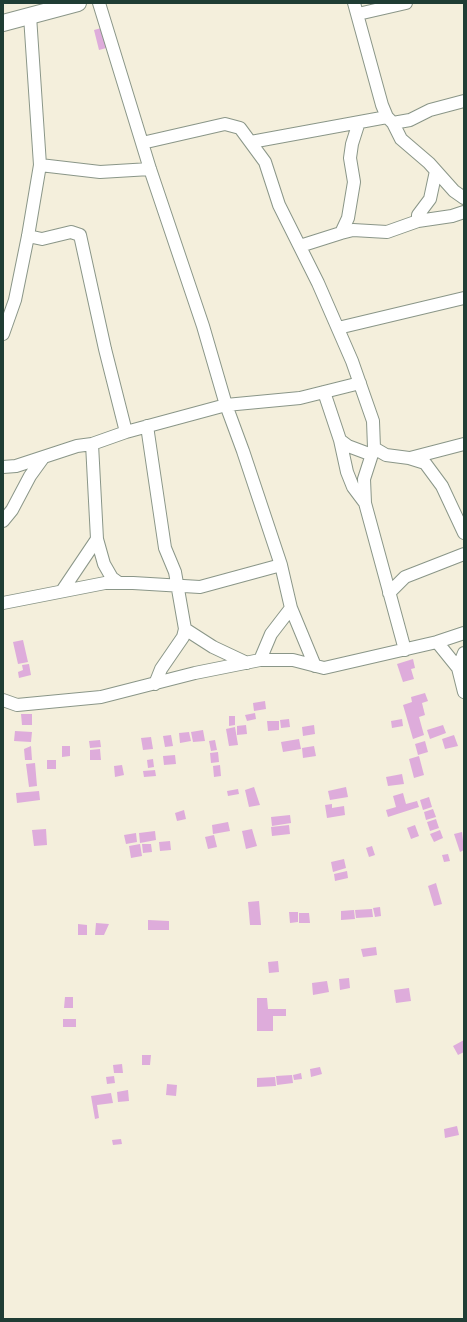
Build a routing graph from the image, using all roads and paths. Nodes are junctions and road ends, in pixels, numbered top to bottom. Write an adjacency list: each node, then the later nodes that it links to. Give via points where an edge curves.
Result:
1 (78, 3): 5 (street)
2 (99, 3): 11 (street)
3 (406, 3): 4 (street)
4 (356, 8): 8 (street)
5 (30, 16): 6 (street); 12 (street)
6 (3, 23)
7 (464, 101): 8 (street, via 430,110 410,120)
8 (390, 120): 9 (street); 14 (street, via 402,139)
9 (359, 122): 10 (street); 18 (street, via 350,158 354,182 348,218)
10 (251, 142): 11 (street, via 240,128 225,124); 20 (street, via 264,162 279,205)
11 (142, 143): 13 (street)
12 (40, 165): 13 (street, via 100,172); 19 (street)
13 (150, 169): 26 (street, via 203,326)
14 (436, 171): 15 (street); 17 (street, via 430,199 418,215)
15 (464, 198)
16 (464, 212): 17 (street)
17 (418, 221): 18 (street, via 387,232 353,230)
18 (341, 233): 20 (street)
19 (28, 236): 23 (street, via 15,300); 28 (street, via 42,239 71,232 80,236)
20 (300, 246): 22 (street)
21 (464, 298): 22 (street)
22 (338, 328): 24 (street)
23 (3, 334)
24 (360, 383): 25 (street); 32 (street, via 373,420)
25 (324, 392): 26 (street, via 300,398); 29 (street)
26 (226, 405): 27 (street); 41 (street)
27 (147, 426): 28 (street); 45 (street, via 165,548 175,572)
28 (126, 432): 30 (street)
29 (340, 440): 32 (street, via 348,446); 36 (street, via 340,450 353,487)
30 (92, 444): 33 (street, via 77,446); 39 (street)
31 (464, 444): 34 (street)
32 (373, 451): 34 (street); 36 (street, via 364,479)
33 (43, 458): 35 (street); 37 (street)
34 (409, 458): 38 (street, via 425,463 442,486)
35 (3, 467)
36 (365, 503): 42 (street)
37 (3, 521)
38 (464, 533)
39 (97, 539): 44 (street, via 104,564 112,578); 46 (street)
40 (464, 554): 43 (street)
41 (281, 565): 45 (street, via 200,587); 49 (street)
42 (384, 575): 43 (street); 47 (street)
43 (404, 577): 47 (street)
44 (120, 583): 45 (street); 46 (street)
45 (177, 587): 50 (street)
46 (62, 591): 48 (street)
47 (390, 593): 53 (street)
48 (3, 603)
49 (291, 608): 55 (street, via 271,634); 57 (street)
50 (185, 629): 56 (street, via 213,647); 59 (street, via 183,637 161,669)
51 (464, 633): 52 (street)
52 (437, 642): 53 (street); 58 (street)
53 (405, 650): 57 (street, via 339,666)
54 (464, 653): 58 (street)
55 (260, 660): 56 (street); 57 (street, via 293,660)
56 (247, 663): 59 (street, via 195,672)
57 (315, 666)
58 (458, 668): 60 (street)
59 (155, 684): 61 (street, via 101,697 17,705)
60 (464, 692)
61 (3, 700)

